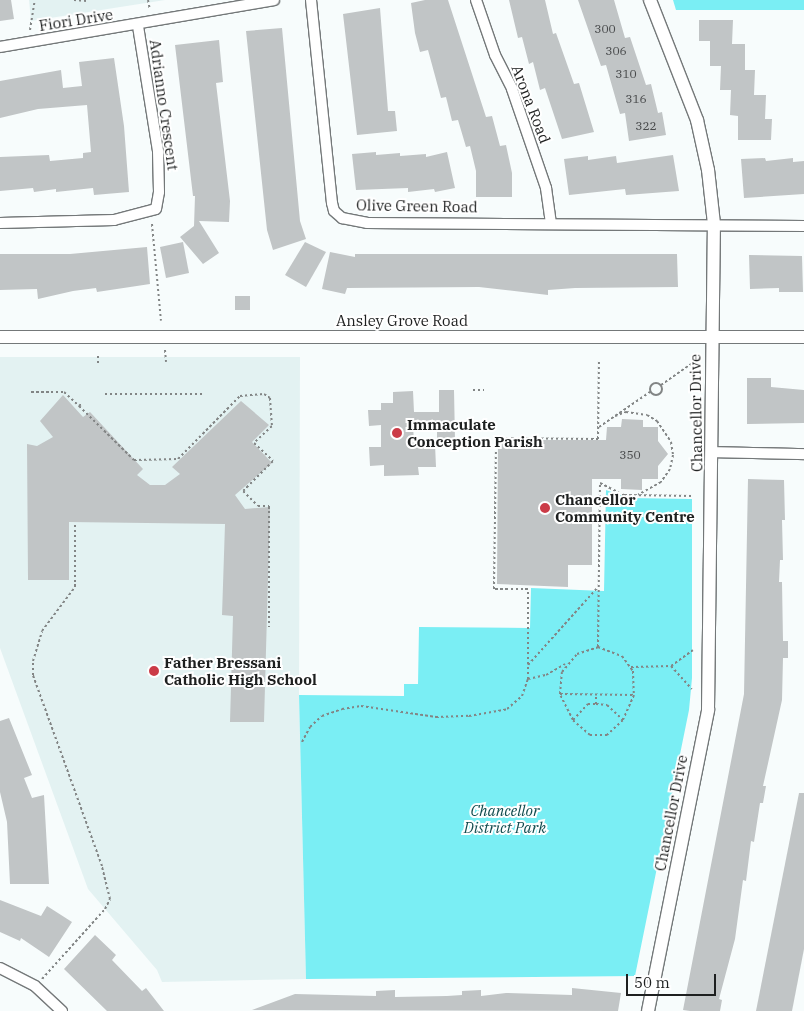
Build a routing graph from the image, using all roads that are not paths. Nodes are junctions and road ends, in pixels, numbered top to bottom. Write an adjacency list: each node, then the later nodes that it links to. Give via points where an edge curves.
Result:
1 (274, 0): 5 (street, Fiori Drive)
2 (311, 0): 7 (street, Olive Green Road, via 334,211 342,218 367,223)
3 (476, 0): 7 (street, Arona Road, via 495,55 512,89 546,188)
4 (650, 0): 9 (street, Chancellor Drive, via 698,120)
5 (138, 26): 6 (street, Fiori Drive); 8 (street, Adrianno Crescent, via 158,151 156,210 114,220)
6 (0, 48)
7 (551, 222): 9 (street, Olive Green Road)
8 (0, 223)
9 (714, 224): 10 (street, Olive Green Road); 12 (street, Chancellor Drive)
10 (804, 226)
11 (0, 337): 12 (street, Ansley Grove Road)
12 (712, 337): 13 (street, Ansley Grove Road); 14 (street, Chancellor Drive)
13 (804, 337)
14 (713, 452): 15 (street); 18 (street, Chancellor Drive, via 708,710)
15 (804, 454)
16 (0, 968): 17 (street, via 36,986)
17 (62, 1011)
18 (648, 1011)

